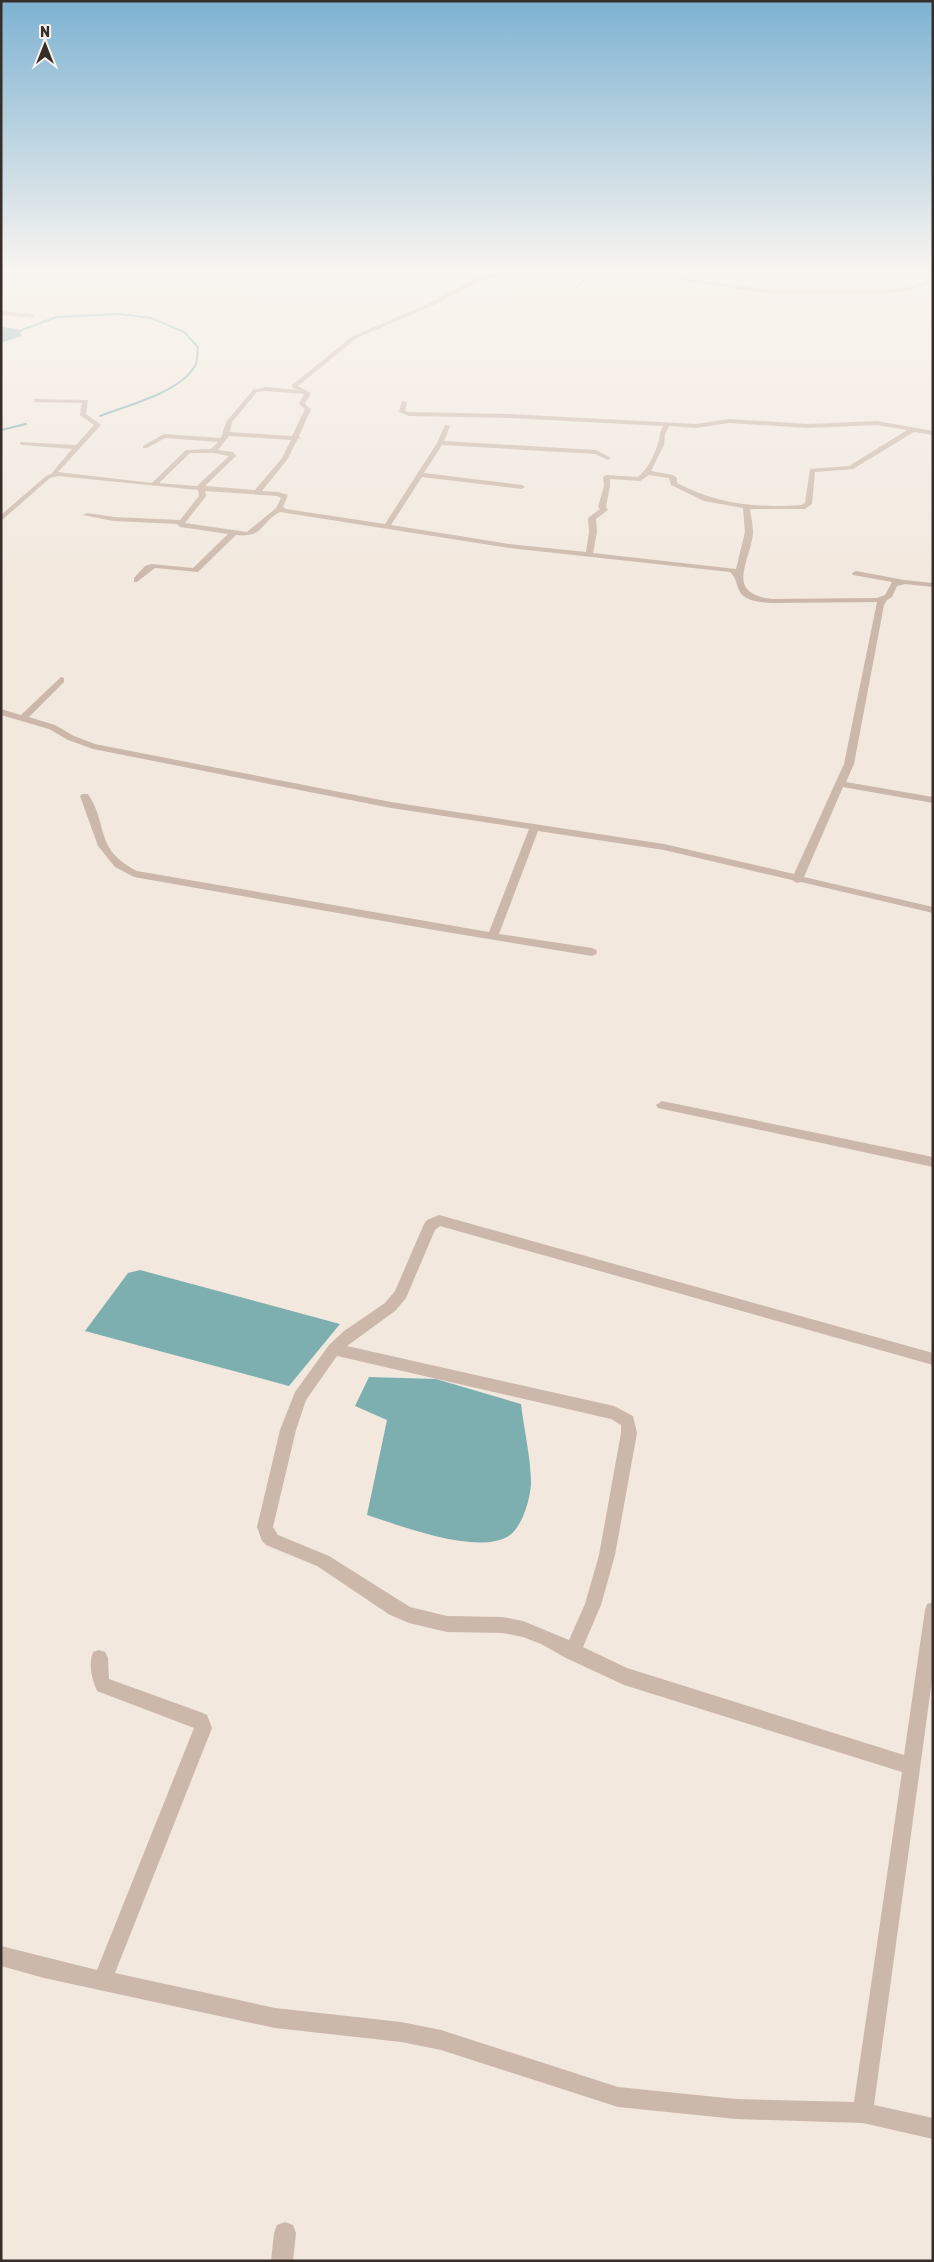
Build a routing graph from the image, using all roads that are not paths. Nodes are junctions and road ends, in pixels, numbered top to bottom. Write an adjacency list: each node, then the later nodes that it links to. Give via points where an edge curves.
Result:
1 (314, 373): 2 (street, via 294,386)
2 (308, 393): 9 (street, via 258,390 229,422); 10 (street, via 302,404 308,409)
3 (35, 400): 13 (street, via 87,402 83,415 98,425)
4 (404, 402): 5 (street, via 404,414)
5 (667, 424): 7 (street, via 707,426 729,421 808,426 866,423); 17 (street, via 661,445)
6 (447, 426): 12 (street)
7 (914, 429): 8 (street); 24 (street, via 851,468 812,470 806,506)
8 (933, 434)
9 (225, 437): 10 (street); 14 (street, via 164,436); 15 (street)
10 (297, 438): 23 (street, via 285,459)
11 (22, 443): 13 (street, via 39,441)
12 (440, 443): 16 (street, via 596,452); 19 (street)
13 (78, 447): 18 (street)
14 (145, 447)
15 (213, 451): 20 (street, via 188,451); 22 (street, via 233,456)
16 (608, 458)
17 (647, 472): 24 (street, via 671,476 673,484 696,496); 31 (street, via 643,479 606,477 604,510 592,518 593,532)
18 (54, 474): 20 (street); 27 (street)
19 (420, 475): 21 (street); 29 (street)
20 (153, 485): 22 (street)
21 (522, 487)
22 (200, 488): 23 (street); 28 (street, via 202,496)
23 (257, 492): 25 (street, via 283,495)
24 (746, 506): 33 (street, via 749,532)
25 (280, 509): 29 (street); 30 (street, via 255,531 248,534)
26 (87, 515): 28 (street)
27 (1, 519)
28 (181, 522): 30 (street, via 183,526)
29 (388, 525): 31 (street, via 509,546)
30 (233, 532): 34 (street, via 195,570 154,566)
31 (588, 554): 33 (street, via 725,569)
32 (856, 573): 35 (street)
33 (738, 575): 37 (street, via 744,592 763,600)
34 (137, 580)
35 (905, 582): 36 (street); 37 (street, via 894,584 890,595)
36 (933, 586)
37 (883, 599): 41 (street, via 849,764)
38 (62, 680): 40 (street)
39 (1, 712): 40 (street)
40 (22, 719): 44 (street, via 52,727 93,746 391,806)
41 (841, 784): 43 (street); 45 (street)
42 (85, 796): 47 (street, via 92,808 99,840 125,870 134,874)
43 (933, 800)
44 (534, 828): 45 (street, via 664,847); 47 (street)
45 (797, 880): 46 (street)
46 (933, 910)
47 (494, 936): 48 (street)
48 (592, 952)
49 (662, 1105): 50 (street)
50 (933, 1162)
51 (334, 1348): 52 (street, via 396,1300 407,1284 432,1224 444,1220); 54 (street, via 306,1386 293,1413 266,1520 268,1536 279,1544 323,1561 409,1615 447,1624 502,1625 523,1629 546,1637); 54 (street, via 614,1413 628,1422 629,1432 607,1555 593,1605)
52 (933, 1358)
53 (933, 1610): 56 (street)
54 (572, 1652): 56 (street, via 655,1687)
55 (99, 1658): 58 (street, via 103,1685 197,1719 203,1728)
56 (912, 1766): 59 (street)
57 (1, 1956): 58 (street)
58 (102, 1980): 59 (street, via 275,2018 402,2032 441,2040 618,2097 736,2109)
59 (863, 2113): 60 (street)
60 (933, 2129)
61 (284, 2233): 62 (street)
62 (282, 2261)

